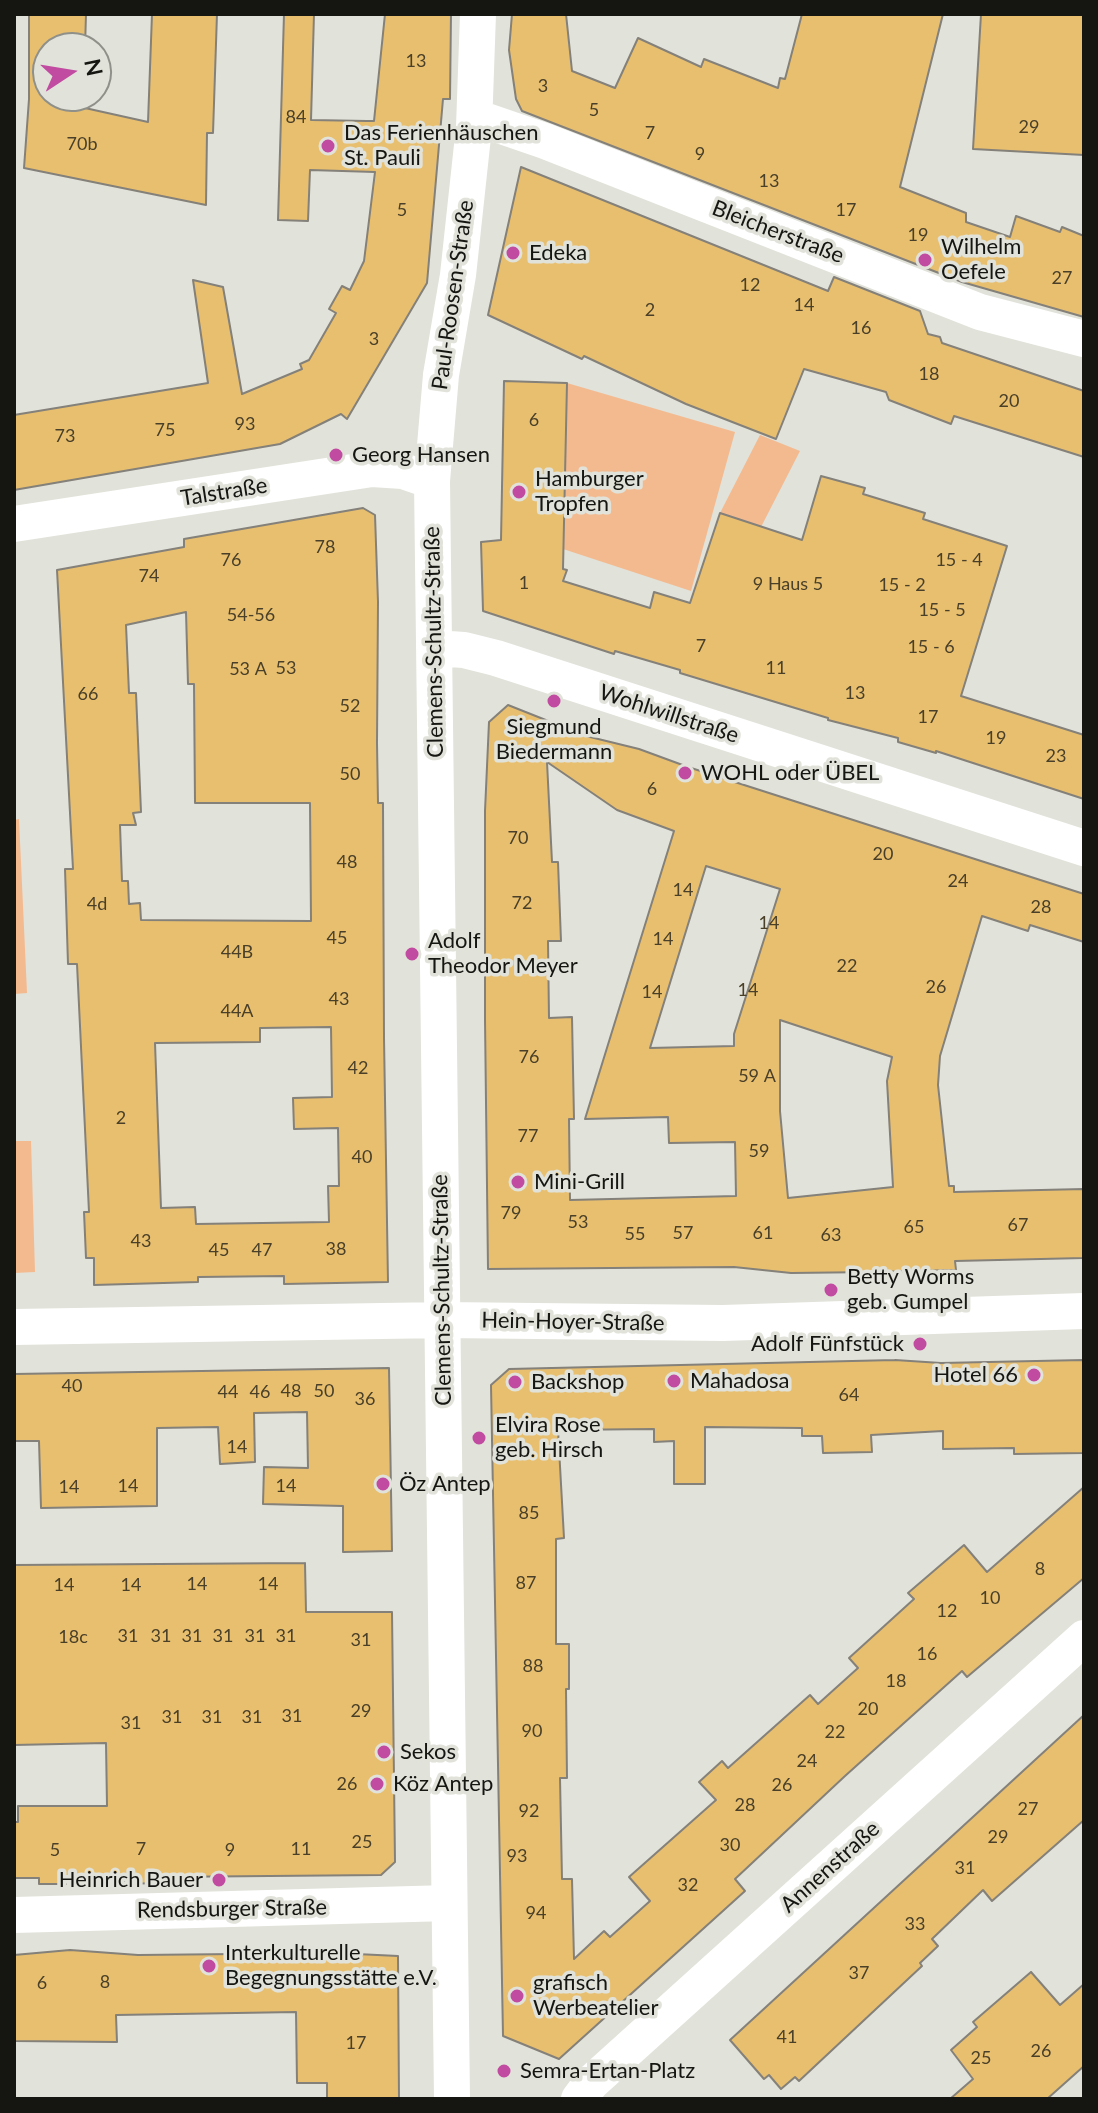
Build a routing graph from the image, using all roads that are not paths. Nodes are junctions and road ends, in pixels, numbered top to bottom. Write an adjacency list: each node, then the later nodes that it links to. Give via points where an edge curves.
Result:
1 (478, 14): 2 (street, Paul-Roosen-Straße)
2 (475, 117): 3 (street, Bleicherstraße, via 980,312); 4 (street, Paul-Roosen-Straße)
3 (1084, 339)
4 (432, 481): 5 (street, Talstraße, via 403,471 372,469); 6 (street, Clemens-Schultz-Straße)
5 (14, 524)
6 (434, 648): 7 (street, Wohlwillstraße, via 496,658); 9 (street, Clemens-Schultz-Straße)
7 (1084, 848)
8 (1084, 1311): 9 (street, Hein-Hoyer-Straße, via 723,1323)
9 (443, 1320): 10 (street, Hein-Hoyer-Straße); 12 (street, Clemens-Schultz-Straße)
10 (14, 1327)
11 (1084, 1638): 15 (street, Annenstraße)
12 (449, 1903): 13 (street, Rendsburger Straße); 14 (street, Clemens-Schultz-Straße)
13 (14, 1915)
14 (452, 2099)
15 (579, 2099)

